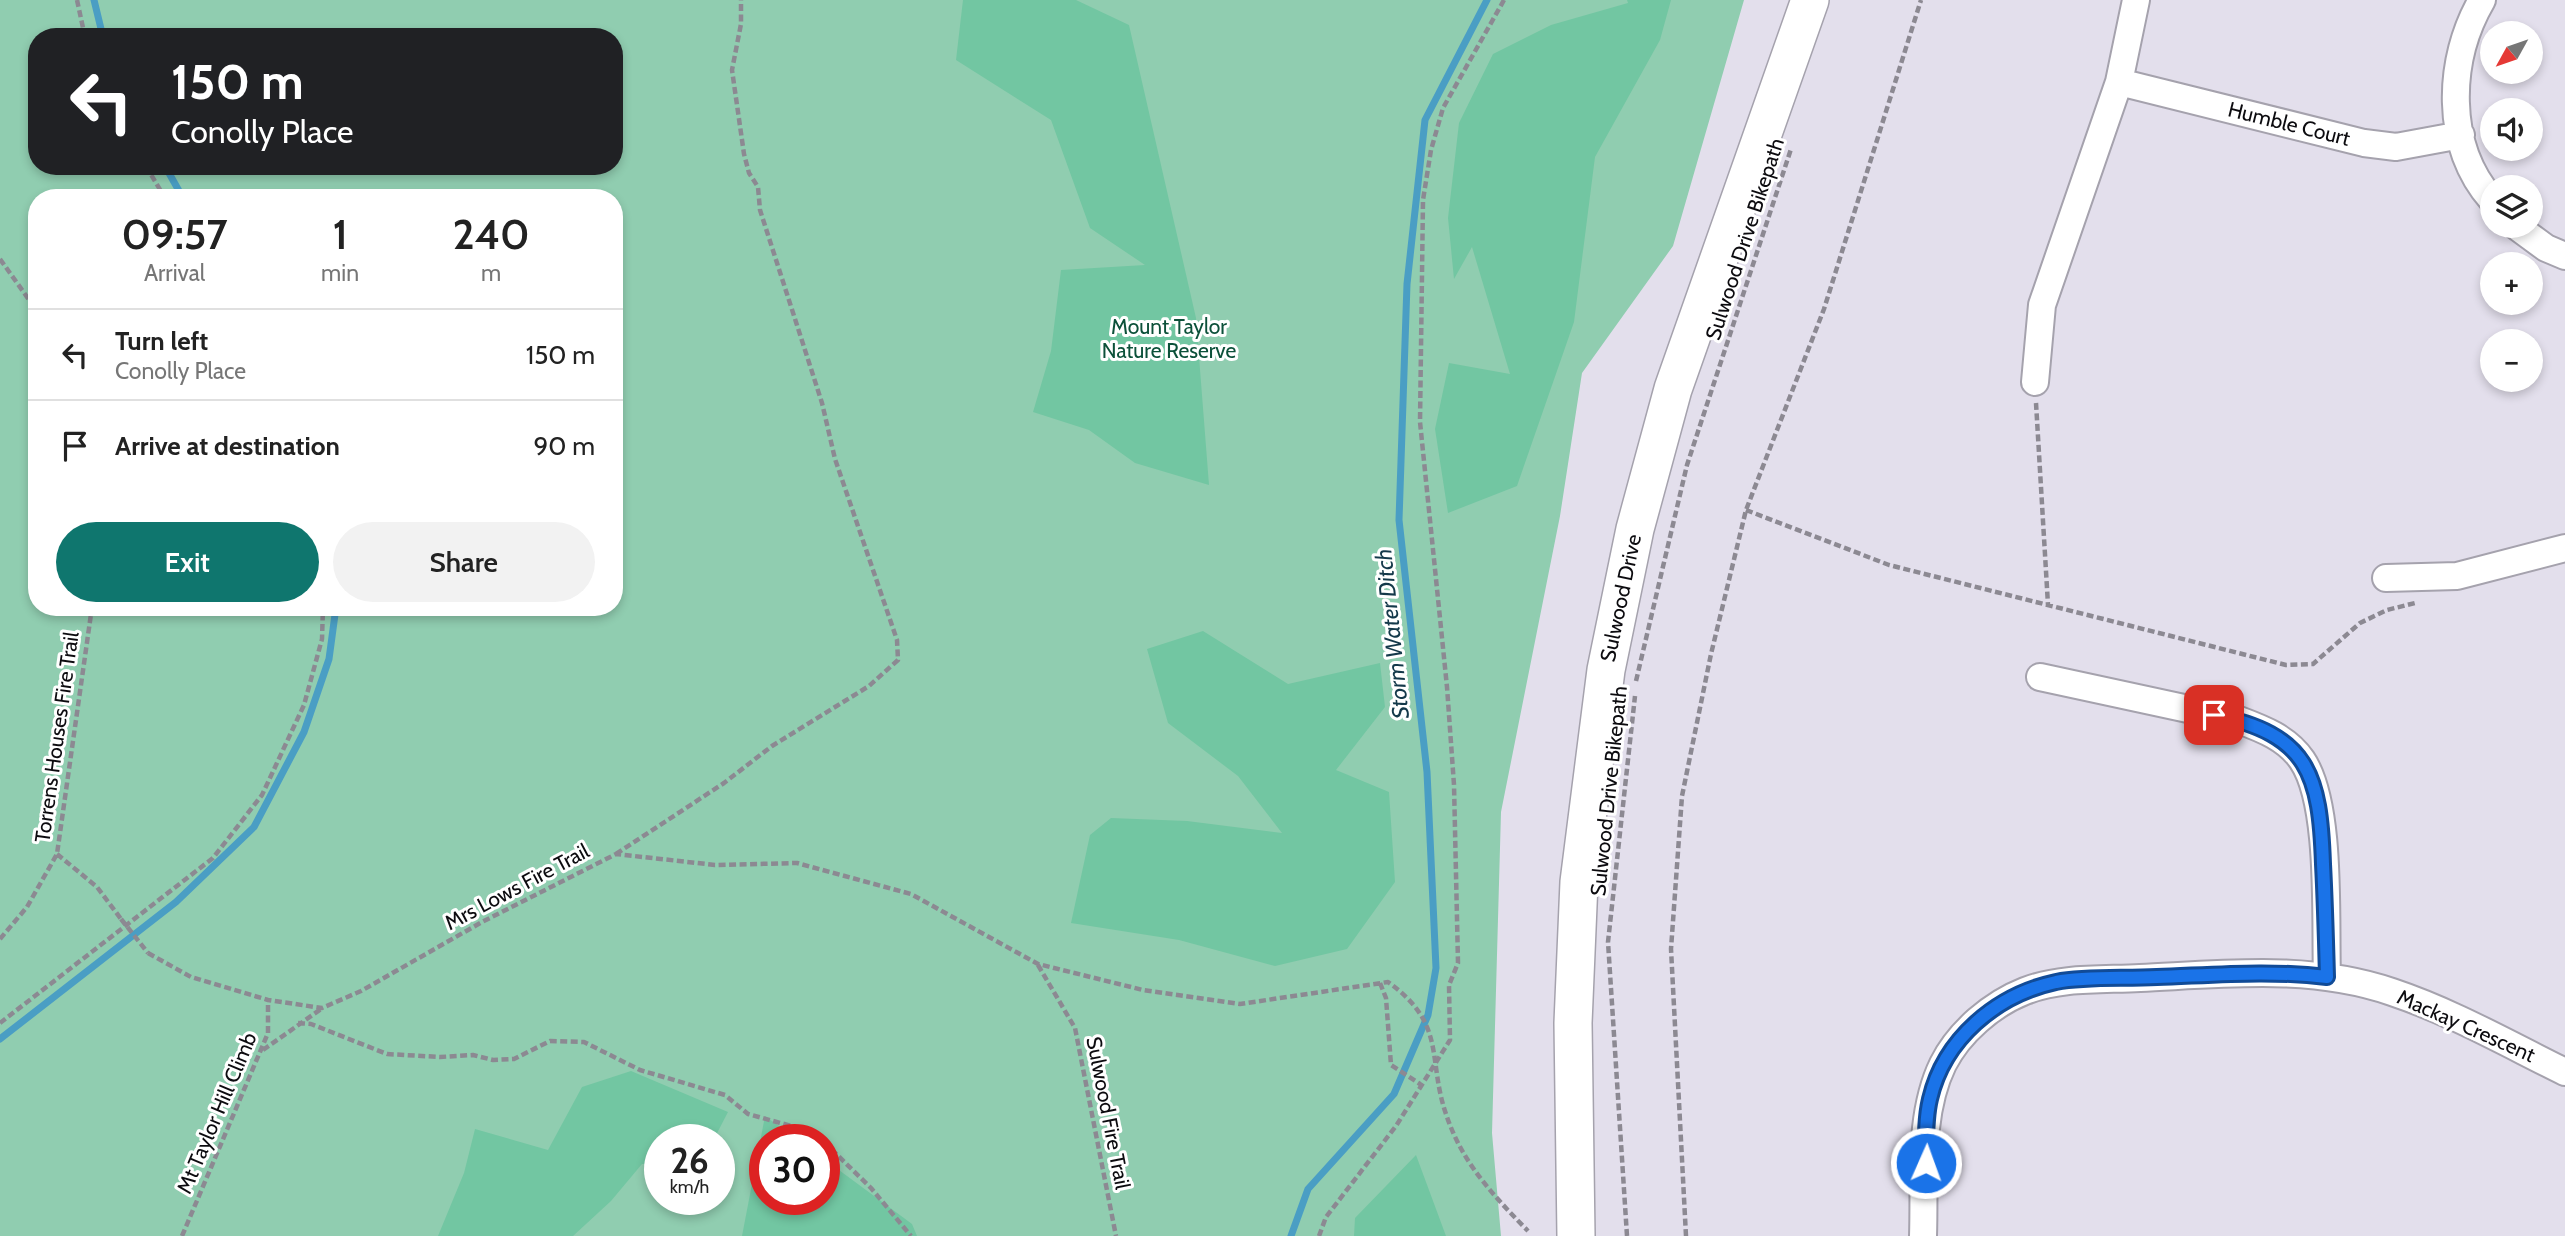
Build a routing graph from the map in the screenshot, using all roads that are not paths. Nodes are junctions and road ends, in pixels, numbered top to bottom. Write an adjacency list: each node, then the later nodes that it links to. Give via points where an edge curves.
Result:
1 (1810, 0): 15 (main road, Sulwood Drive, via 1673,389 1635,529 1606,670 1579,883 1573,1023)
2 (2136, 0): 4 (street)
3 (2482, 0): 5 (street, via 2464,37 2455,77)
4 (2119, 82): 5 (street, Humble Court, via 2364,143 2396,147); 9 (street, via 2042,305)
5 (2461, 135): 6 (street)
6 (2480, 179)
7 (2532, 238): 8 (street)
8 (2565, 256)
9 (2035, 382)
10 (2565, 548): 11 (street, via 2457,576)
11 (2386, 578)
12 (2040, 677): 13 (street, via 2239,720 2268,731 2292,749 2316,787 2321,817)
13 (2327, 977): 14 (street, Mackay Crescent, via 2390,991); 16 (street, Mackay Crescent, via 2248,973 2058,982 1991,1009 1952,1049 1930,1097)
14 (2565, 1072)
15 (1578, 1231)
16 (1923, 1236)

